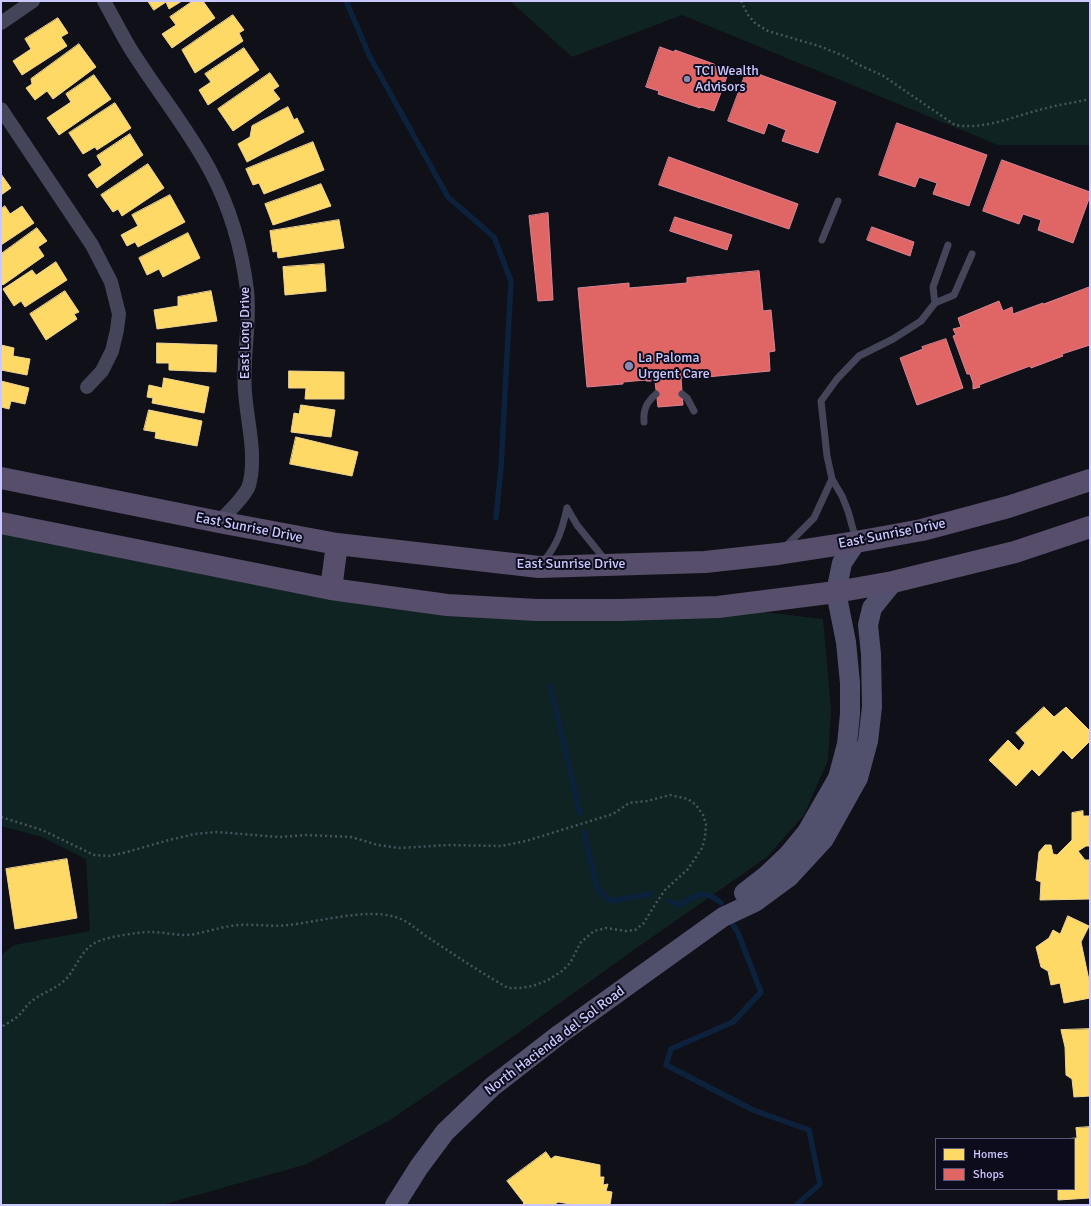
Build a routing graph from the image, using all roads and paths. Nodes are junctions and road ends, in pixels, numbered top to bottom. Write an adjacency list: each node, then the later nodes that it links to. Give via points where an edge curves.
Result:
1 (33, 1): 4 (street)
2 (104, 1): 20 (street, East Long Drive, via 130,48 211,172 233,225 247,291 244,372 252,466 249,486)
3 (741, 1): 5 (path, via 756,24 768,31 819,46 882,75 955,125 981,126 1041,109)
4 (1, 23)
5 (1090, 99)
6 (1, 109): 12 (street, via 92,245 111,282 118,314 117,330 112,351 102,371)
7 (838, 202): 8 (lane)
8 (822, 240)
9 (948, 245): 11 (lane, via 933,287)
10 (972, 254): 11 (lane, via 954,295)
11 (935, 303): 18 (lane, via 921,322 859,356 821,401)
12 (87, 387)
13 (656, 394): 16 (lane, via 646,405 643,413)
14 (682, 394): 15 (lane, via 692,404)
15 (694, 411)
16 (644, 422)
17 (1, 478): 20 (main road, East Sunrise Drive)
18 (832, 480): 23 (lane, via 842,496); 25 (lane, via 814,518)
19 (1090, 480): 23 (main road, East Sunrise Drive, via 1008,507 922,530)
20 (219, 522): 24 (main road, East Sunrise Drive)
21 (1, 523): 29 (main road)
22 (1090, 528): 28 (main road, via 1015,552)
23 (856, 542): 25 (main road, East Sunrise Drive); 30 (street, North Hacienda del Sol Road, via 842,563)
24 (337, 544): 27 (main road, East Sunrise Drive); 29 (main road)
25 (778, 554): 26 (main road, East Sunrise Drive, via 705,562)
26 (609, 565): 27 (main road, East Sunrise Drive); 27 (lane, via 577,525 567,508 563,527 553,550)
27 (539, 566)
28 (893, 582): 30 (main road); 32 (street, North Hacienda del Sol Road, via 872,608 868,625 872,707 868,742 858,778 824,839 789,877 755,902)
29 (331, 589): 30 (main road, via 447,605 537,610 718,607)
30 (836, 592): 32 (street, North Hacienda del Sol Road, via 846,642 850,699 848,744 838,778 802,838 788,855 742,894)
31 (1, 817): 33 (path, via 42,830 94,855 109,856 195,834 217,832 279,837 351,837 400,848 500,846 526,841 613,814 629,803 670,795 688,799 696,804 706,824 702,848 688,868 658,900 643,924 635,930 626,932 606,928 594,930 580,942 570,963 562,971 533,986 508,988 406,921 384,914 363,914 282,926 238,925 195,934 149,932 100,940 81,954 67,977 58,986 34,999 17,1017)
32 (723, 917): 34 (street, North Hacienda del Sol Road, via 560,1034 493,1086 445,1132 419,1166)
33 (1, 1027)
34 (395, 1205)

